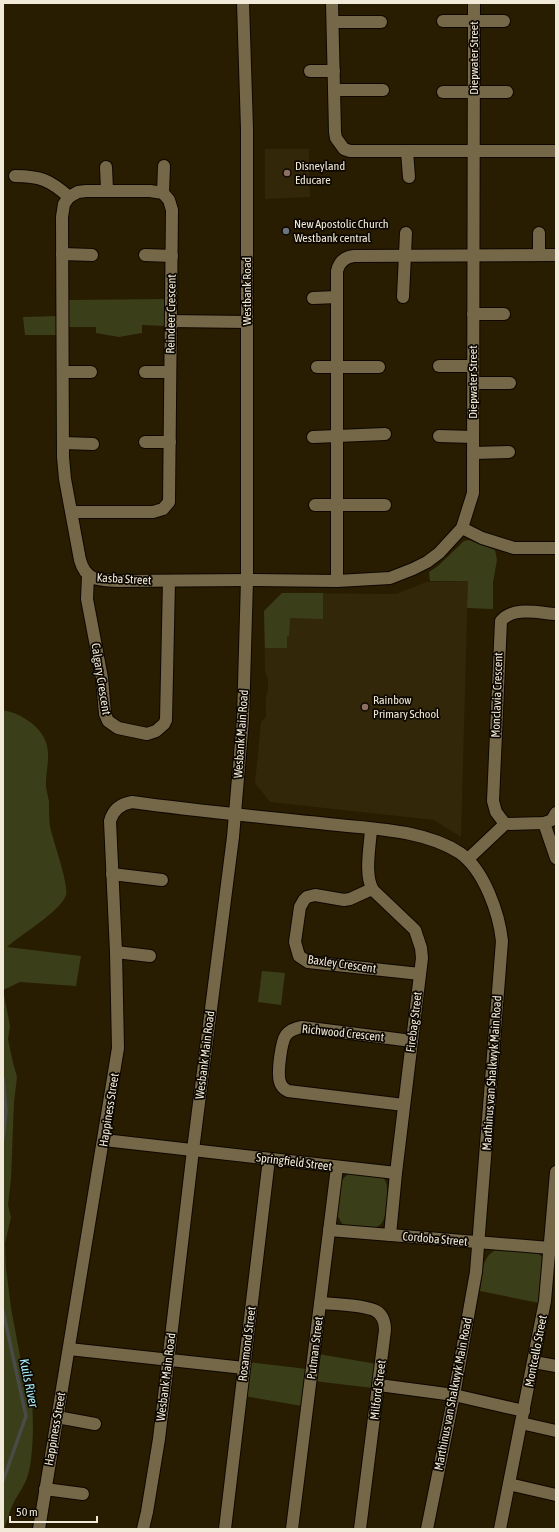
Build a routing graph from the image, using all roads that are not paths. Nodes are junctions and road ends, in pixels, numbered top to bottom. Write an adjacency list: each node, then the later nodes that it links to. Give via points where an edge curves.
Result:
1 (243, 3): 42 (street, Westbank Road, via 247,129)
2 (332, 3): 7 (street)
3 (474, 3): 5 (street, Diepwater Street)
4 (443, 21): 5 (street)
5 (474, 21): 6 (street); 14 (street, Diepwater Street)
6 (504, 21)
7 (333, 22): 8 (street); 10 (street)
8 (381, 22)
9 (310, 71): 10 (street)
10 (334, 71): 11 (street)
11 (335, 90): 12 (street); 16 (street, via 335,132 344,149)
12 (383, 90)
13 (443, 92): 14 (street)
14 (474, 92): 15 (street); 17 (street, Diepwater Street)
15 (507, 92)
16 (408, 151): 17 (street); 22 (street)
17 (474, 151): 18 (street); 35 (street, Diepwater Street)
18 (556, 151)
19 (164, 166): 24 (street, Reindeer Crescent)
20 (106, 167): 23 (street)
21 (15, 176): 25 (street, via 42,178 52,182)
22 (409, 178)
23 (107, 190): 24 (street); 25 (street, via 78,192)
24 (163, 193): 33 (street, Reindeer Crescent, via 171,207)
25 (68, 197): 28 (street, Kasba Street, via 62,210)
26 (539, 232): 31 (street)
27 (406, 233): 34 (street)
28 (62, 254): 29 (street); 48 (street, Kasba Street)
29 (92, 255)
30 (146, 255): 33 (street)
31 (539, 255): 32 (street); 35 (street)
32 (556, 255)
33 (172, 256): 41 (street, Reindeer Crescent)
34 (405, 256): 35 (street); 36 (street, via 354,256 345,259 338,266); 37 (street)
35 (473, 256): 39 (street, Diepwater Street)
36 (337, 297): 38 (street); 46 (street)
37 (403, 297)
38 (313, 298)
39 (473, 314): 40 (street); 44 (street, Diepwater Street)
40 (504, 314)
41 (171, 321): 42 (street); 51 (street, Reindeer Crescent)
42 (247, 322): 72 (street, Westbank Road)
43 (439, 366): 44 (street)
44 (473, 366): 53 (street, Diepwater Street)
45 (317, 367): 46 (street)
46 (337, 367): 47 (street); 55 (street)
47 (379, 367)
48 (63, 372): 49 (street); 61 (street, Kasba Street)
49 (91, 372)
50 (145, 372): 51 (street)
51 (170, 372): 60 (street, Reindeer Crescent)
52 (510, 383): 53 (street)
53 (473, 384): 58 (street, Diepwater Street)
54 (384, 434): 55 (street)
55 (337, 436): 57 (street); 66 (street)
56 (438, 436): 58 (street)
57 (313, 437)
58 (473, 437): 64 (street, Diepwater Street)
59 (145, 442): 60 (street)
60 (170, 442): 68 (street, Reindeer Crescent, via 170,499 163,509 153,512)
61 (63, 443): 62 (street); 68 (street, Kasba Street, via 65,478)
62 (93, 444)
63 (509, 452): 64 (street)
64 (473, 453): 69 (street, Diepwater Street, via 473,493)
65 (315, 505): 66 (street)
66 (337, 505): 67 (street); 74 (street)
67 (385, 505)
68 (72, 512): 71 (street, Kasba Street, via 82,568)
69 (462, 528): 70 (street, via 482,538 514,548); 74 (street, Diepwater Street, via 440,553 400,575 382,579)
70 (556, 548)
71 (88, 576): 73 (street, Kasba Street, via 104,580); 73 (street, Calgary Crescent, via 87,599 102,678 106,717 110,724 118,728 147,734 156,731 166,720)
72 (247, 580): 73 (street, Kasba Street); 74 (street, Diepwater Street); 77 (street, Wesbank Main Road, via 245,692)
73 (169, 581)
74 (337, 581)
75 (556, 614): 78 (street, Monclavia Crescent, via 513,612 503,617 499,625 493,801 496,812)
76 (556, 813): 79 (street, via 552,820)
77 (236, 814): 80 (street, Marthinus van Shalkwyk Main Road); 83 (street, Happiness Street, via 132,802 121,805 110,821); 92 (street, Wesbank Main Road)
78 (506, 824): 79 (street); 82 (street)
79 (544, 824): 81 (street)
80 (371, 829): 82 (street, Marthinus van Shalkwyk Main Road, via 436,840); 85 (street, via 368,868 369,884)
81 (556, 858)
82 (468, 859): 99 (street, Marthinus van Shalkwyk Main Road, via 496,908 502,941)
83 (112, 874): 84 (street); 86 (street, Happiness Street)
84 (162, 880)
85 (372, 889): 88 (street, Firebag Street, via 416,930 421,948); 88 (street, Baxley Crescent, via 344,900 316,895 304,900 300,907 295,942 299,956 308,962)
86 (116, 952): 87 (street); 91 (street, Happiness Street, via 118,1048)
87 (150, 956)
88 (420, 974): 89 (street, Firebag Street)
89 (412, 1041): 90 (street, Firebag Street); 90 (street, Richwood Crescent, via 302,1027 290,1031 282,1043 279,1078 282,1087 288,1091)
90 (404, 1106): 95 (street, Firebag Street)
91 (104, 1140): 92 (street, Springfield Street); 103 (street, Happiness Street)
92 (193, 1150): 93 (street, Springfield Street); 104 (street, Wesbank Main Road)
93 (270, 1159): 94 (street, Springfield Street); 107 (street, Rosamond Street)
94 (337, 1167): 95 (street, Springfield Street); 97 (street, Putman Street)
95 (396, 1174): 98 (street, Firebag Street)
96 (556, 1178): 100 (street, Montcello Street)
97 (329, 1230): 98 (street, Cordoba Street); 102 (street, Putman Street)
98 (390, 1235): 99 (street, Cordoba Street)
99 (479, 1243): 100 (street, Cordoba Street); 109 (street, Marthinus van Shalkwyk Main Road)
100 (552, 1245): 101 (street, Montcello Street)
101 (551, 1302): 105 (street, Montcello Street)
102 (320, 1303): 108 (street, Milford Street, via 373,1310 383,1319 385,1330); 122 (street, Putman Street)
103 (69, 1349): 104 (street); 111 (street, Happiness Street)
104 (168, 1361): 107 (street); 120 (street, Wesbank Main Road, via 156,1460)
105 (534, 1362): 106 (street); 110 (street, Montcello Street)
106 (556, 1366)
107 (244, 1368): 121 (street, Rosamond Street)
108 (379, 1385): 109 (street); 123 (street, Milford Street)
109 (454, 1395): 110 (street); 124 (street, Marthinus van Shalkwyk Main Road)
110 (524, 1411): 112 (street, Montcello Street)
111 (57, 1417): 113 (street); 116 (street, Happiness Street)
112 (521, 1423): 114 (street); 115 (street, Montcello Street)
113 (95, 1424)
114 (556, 1431)
115 (509, 1484): 118 (street); 125 (street, Montcello Street)
116 (45, 1489): 117 (street); 119 (street, Happiness Street)
117 (83, 1494)
118 (556, 1495)
119 (39, 1529)
120 (143, 1529)
121 (225, 1529)
122 (292, 1529)
123 (360, 1529)
124 (427, 1529)
125 (500, 1529)

